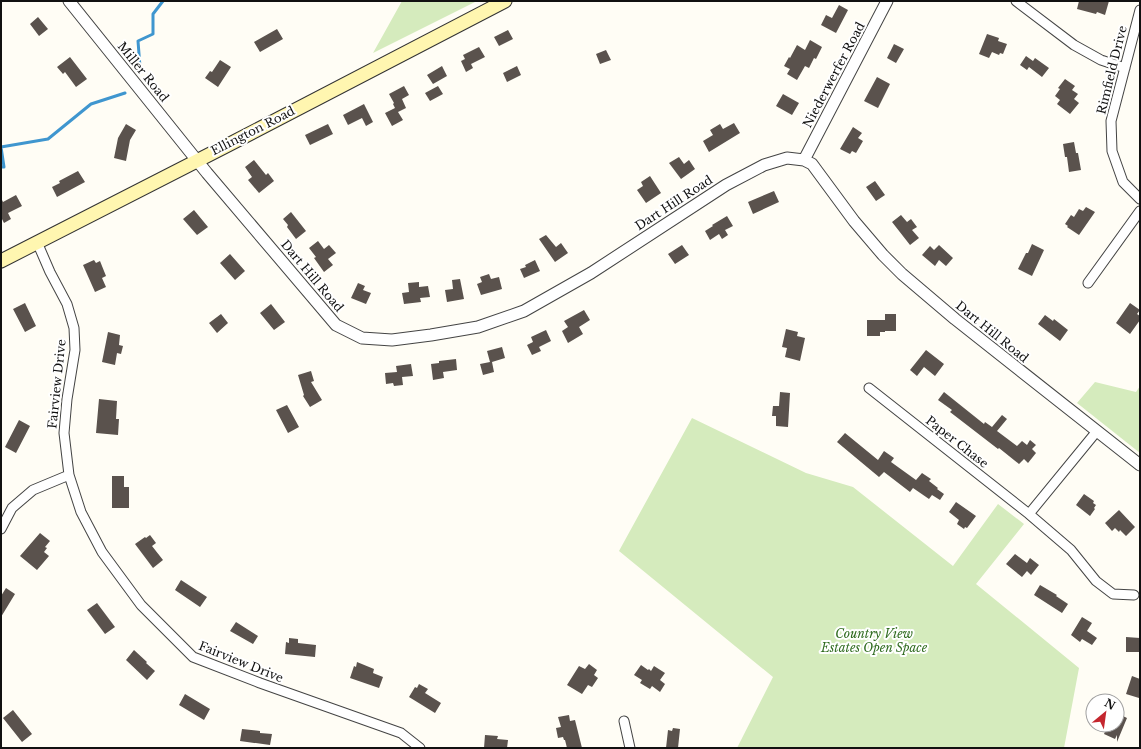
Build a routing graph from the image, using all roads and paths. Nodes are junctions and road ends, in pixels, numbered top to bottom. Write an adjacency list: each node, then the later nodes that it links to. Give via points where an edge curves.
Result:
1 (69, 1): 7 (street, Miller Road)
2 (505, 1): 7 (main road, Ellington Road)
3 (887, 1): 8 (street, Niederwerfer Road)
4 (1016, 1): 6 (street, via 1074,45 1101,60)
5 (1140, 10): 6 (street, Rimfield Drive)
6 (1125, 68): 9 (street, Rimfield Drive, via 1112,122 1112,151 1123,182)
7 (197, 160): 8 (street, Dart Hill Road, via 336,325 362,338 392,340 478,327 524,311 591,274 738,178 764,165 787,158); 11 (main road, Ellington Road)
8 (804, 160): 15 (street, Dart Hill Road, via 812,164 854,221 902,274)
9 (1140, 199)
10 (1140, 211): 13 (street)
11 (37, 242): 12 (main road, Ellington Road); 17 (street, Fairview Drive, via 67,304 74,328 75,350 64,433)
12 (1, 261)
13 (1088, 283)
14 (869, 388): 18 (street, Paper Chase)
15 (1096, 431): 16 (street, Dart Hill Road); 18 (street)
16 (1140, 465)
17 (69, 475): 19 (street, via 33,490 12,508); 22 (street, Fairview Drive, via 80,512 102,552 141,605 192,657 401,733)
18 (1029, 514): 20 (street, Paper Chase, via 1071,550 1096,581 1113,594)
19 (1, 529)
20 (1134, 595)
21 (624, 721): 23 (street)
22 (420, 748)
23 (630, 748)

